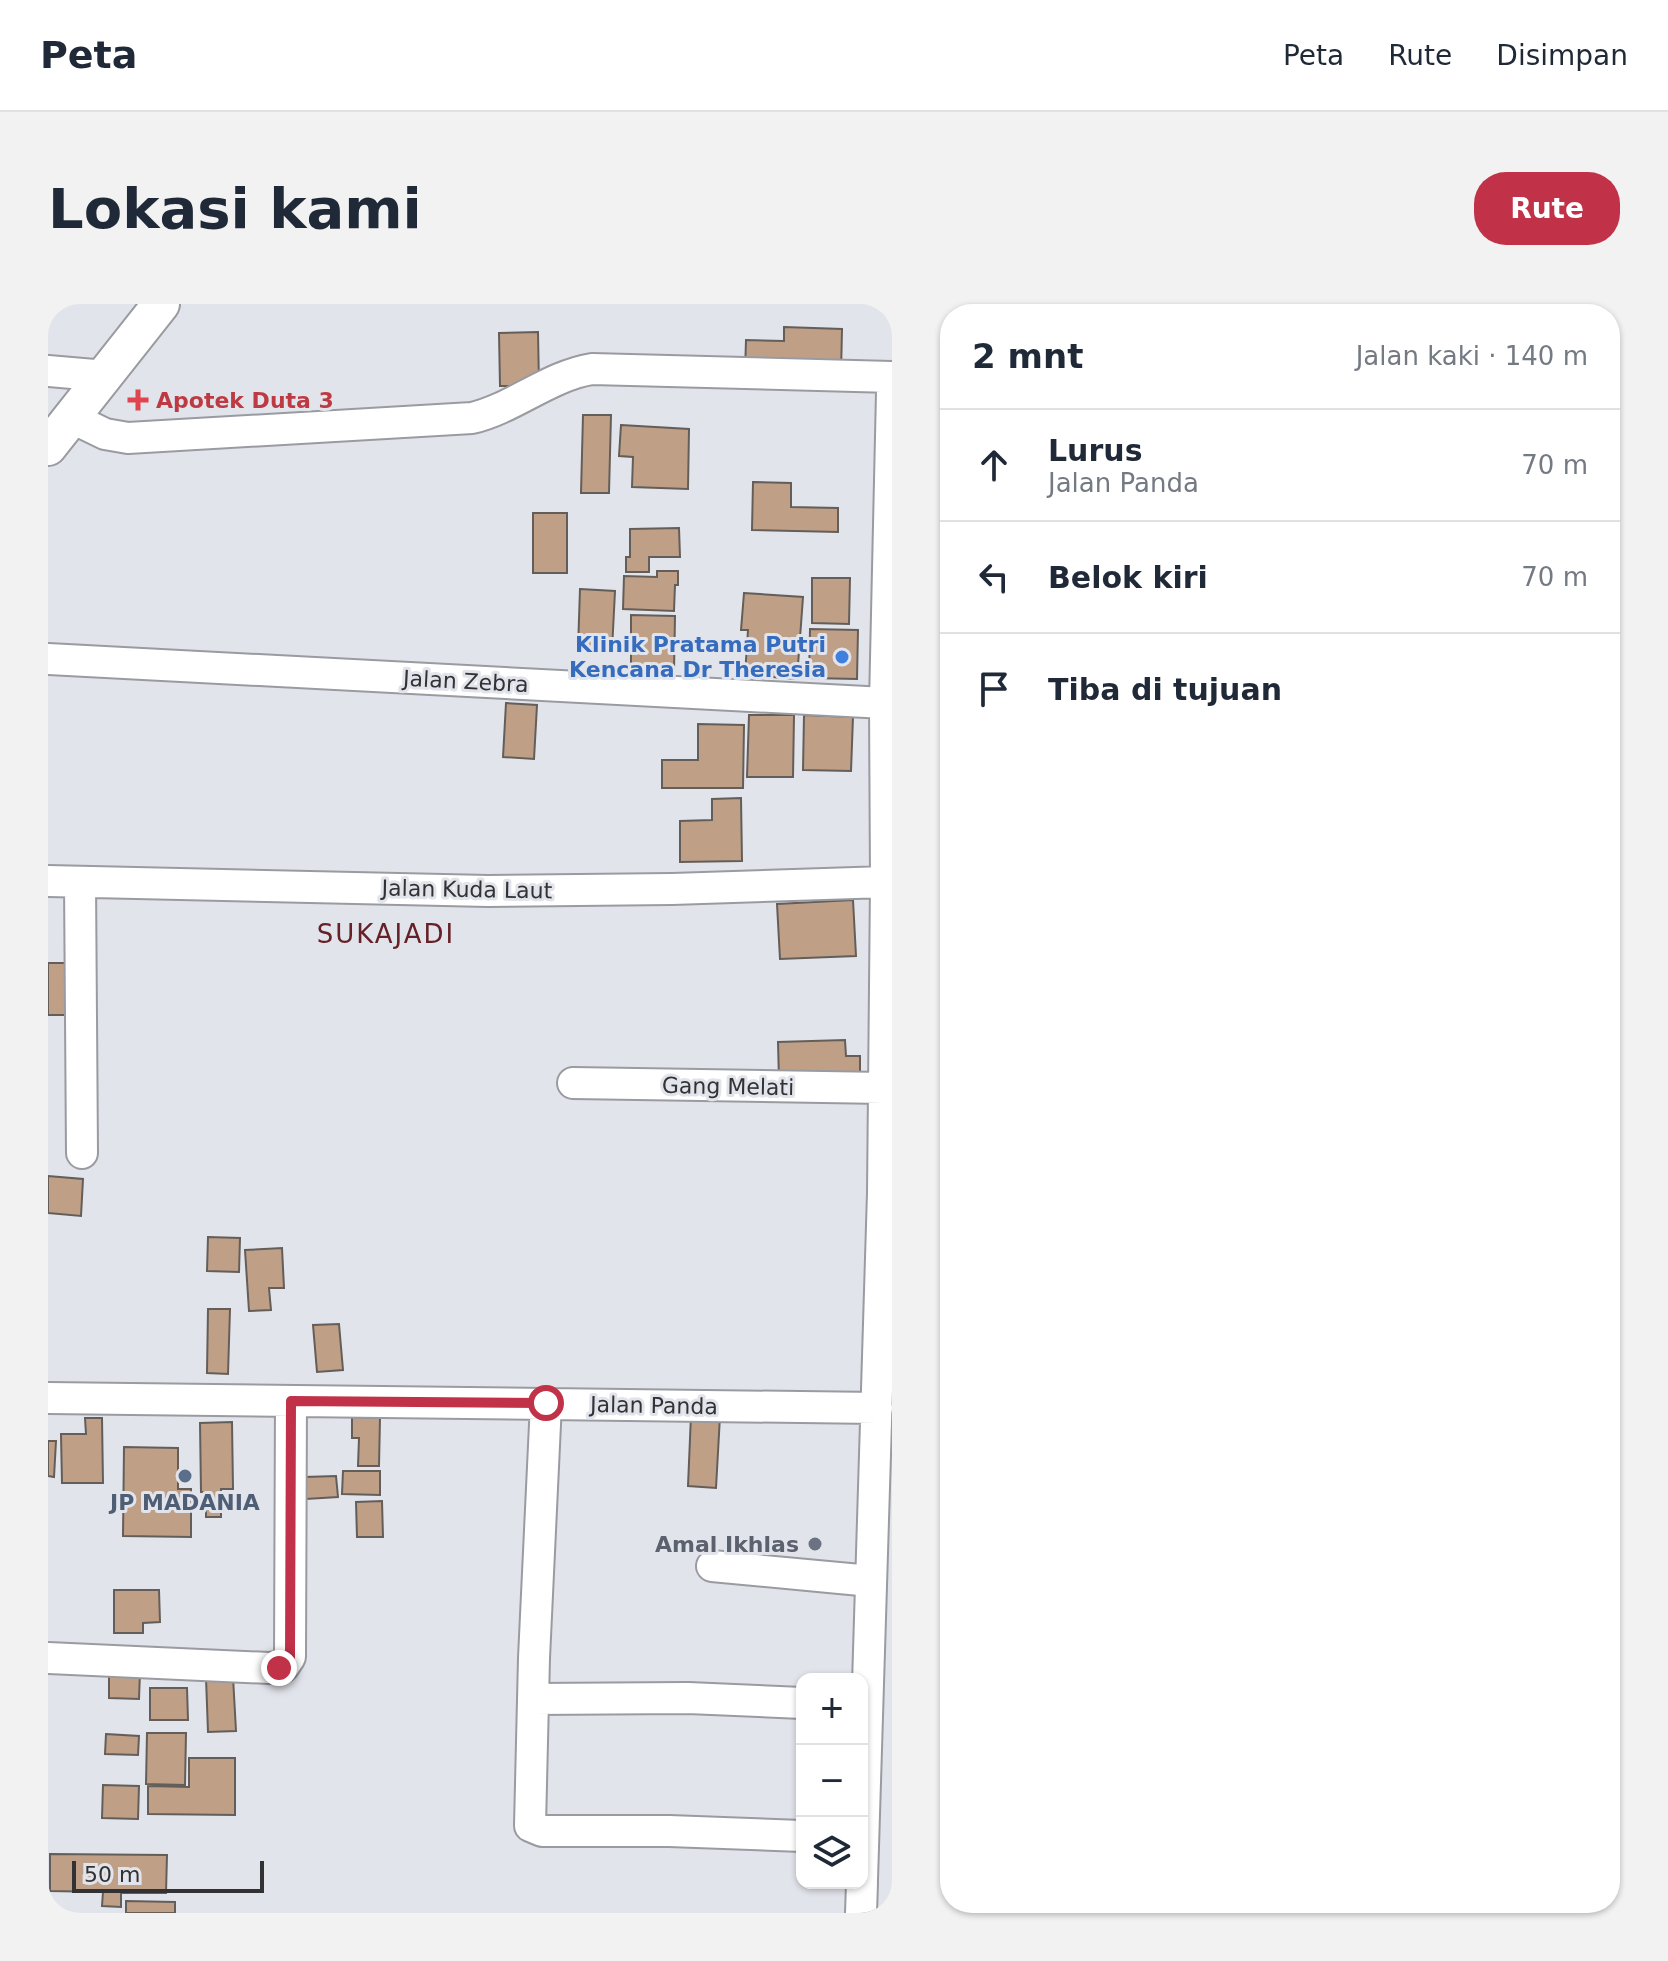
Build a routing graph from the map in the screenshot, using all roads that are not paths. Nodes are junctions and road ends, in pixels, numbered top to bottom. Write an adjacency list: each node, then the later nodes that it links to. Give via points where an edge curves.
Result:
1 (161, 304): 3 (main road)
2 (48, 371): 3 (street)
3 (106, 376): 6 (main road)
4 (892, 377): 6 (street, via 592,369 472,418 128,438)
5 (892, 392): 9 (street)
6 (72, 418): 7 (main road)
7 (48, 447)
8 (48, 659): 9 (street, Jalan Zebra)
9 (885, 703): 10 (street)
10 (888, 875): 12 (street, Jalan Kuda Laut, via 672,889 488,891); 14 (street)
11 (48, 881): 12 (street, Jalan Kuda Laut)
12 (80, 882): 15 (street)
13 (573, 1083): 14 (street, Gang Melati)
14 (884, 1088): 16 (street)
15 (82, 1153)
16 (887, 1194): 20 (street)
17 (48, 1398): 18 (street, Jalan Panda)
18 (291, 1401): 19 (street, Jalan Panda); 24 (street, via 290,1657 284,1666)
19 (546, 1403): 20 (street, Jalan Panda); 26 (street)
20 (877, 1408): 21 (street)
21 (884, 1445): 23 (street)
22 (712, 1566): 23 (street)
23 (871, 1581): 25 (street)
24 (48, 1658)
25 (867, 1673)
26 (533, 1699): 27 (street); 30 (street, via 530,1826 535,1829)
27 (796, 1703)
28 (864, 1745): 29 (street)
29 (863, 1817)
30 (796, 1836)
31 (862, 1889): 32 (street)
32 (861, 1913)

